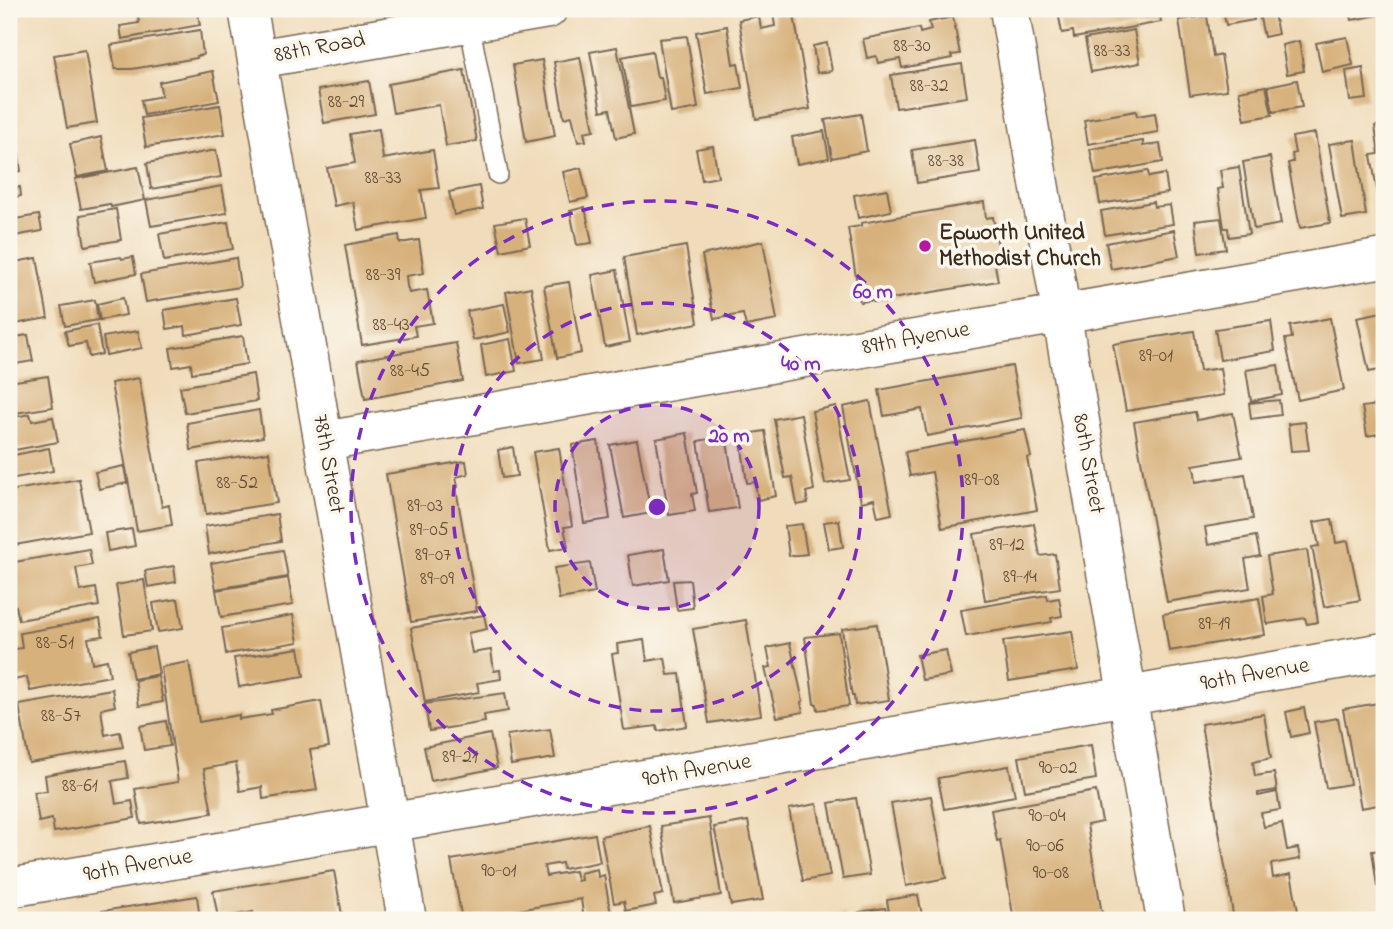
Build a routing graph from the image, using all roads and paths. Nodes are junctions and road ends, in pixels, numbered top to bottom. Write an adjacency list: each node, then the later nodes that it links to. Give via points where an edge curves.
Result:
1 (248, 9): 5 (street, 78th Street)
2 (548, 9): 4 (street, 88th Road)
3 (1009, 9): 8 (street, 80th Street)
4 (469, 23): 5 (street, 88th Road); 6 (lane)
5 (257, 59): 9 (street, 78th Street)
6 (498, 174)
7 (1384, 258): 8 (street, 89th Avenue)
8 (1062, 314): 9 (street, 89th Avenue); 11 (street, 80th Street)
9 (324, 440): 12 (street, 78th Street)
10 (1384, 652): 11 (street, 90th Avenue)
11 (1129, 697): 12 (street, 90th Avenue); 15 (street, 80th Street)
12 (390, 823): 13 (street, 90th Avenue); 14 (street, 78th Street)
13 (9, 888)
14 (407, 920)
15 (1166, 920)

